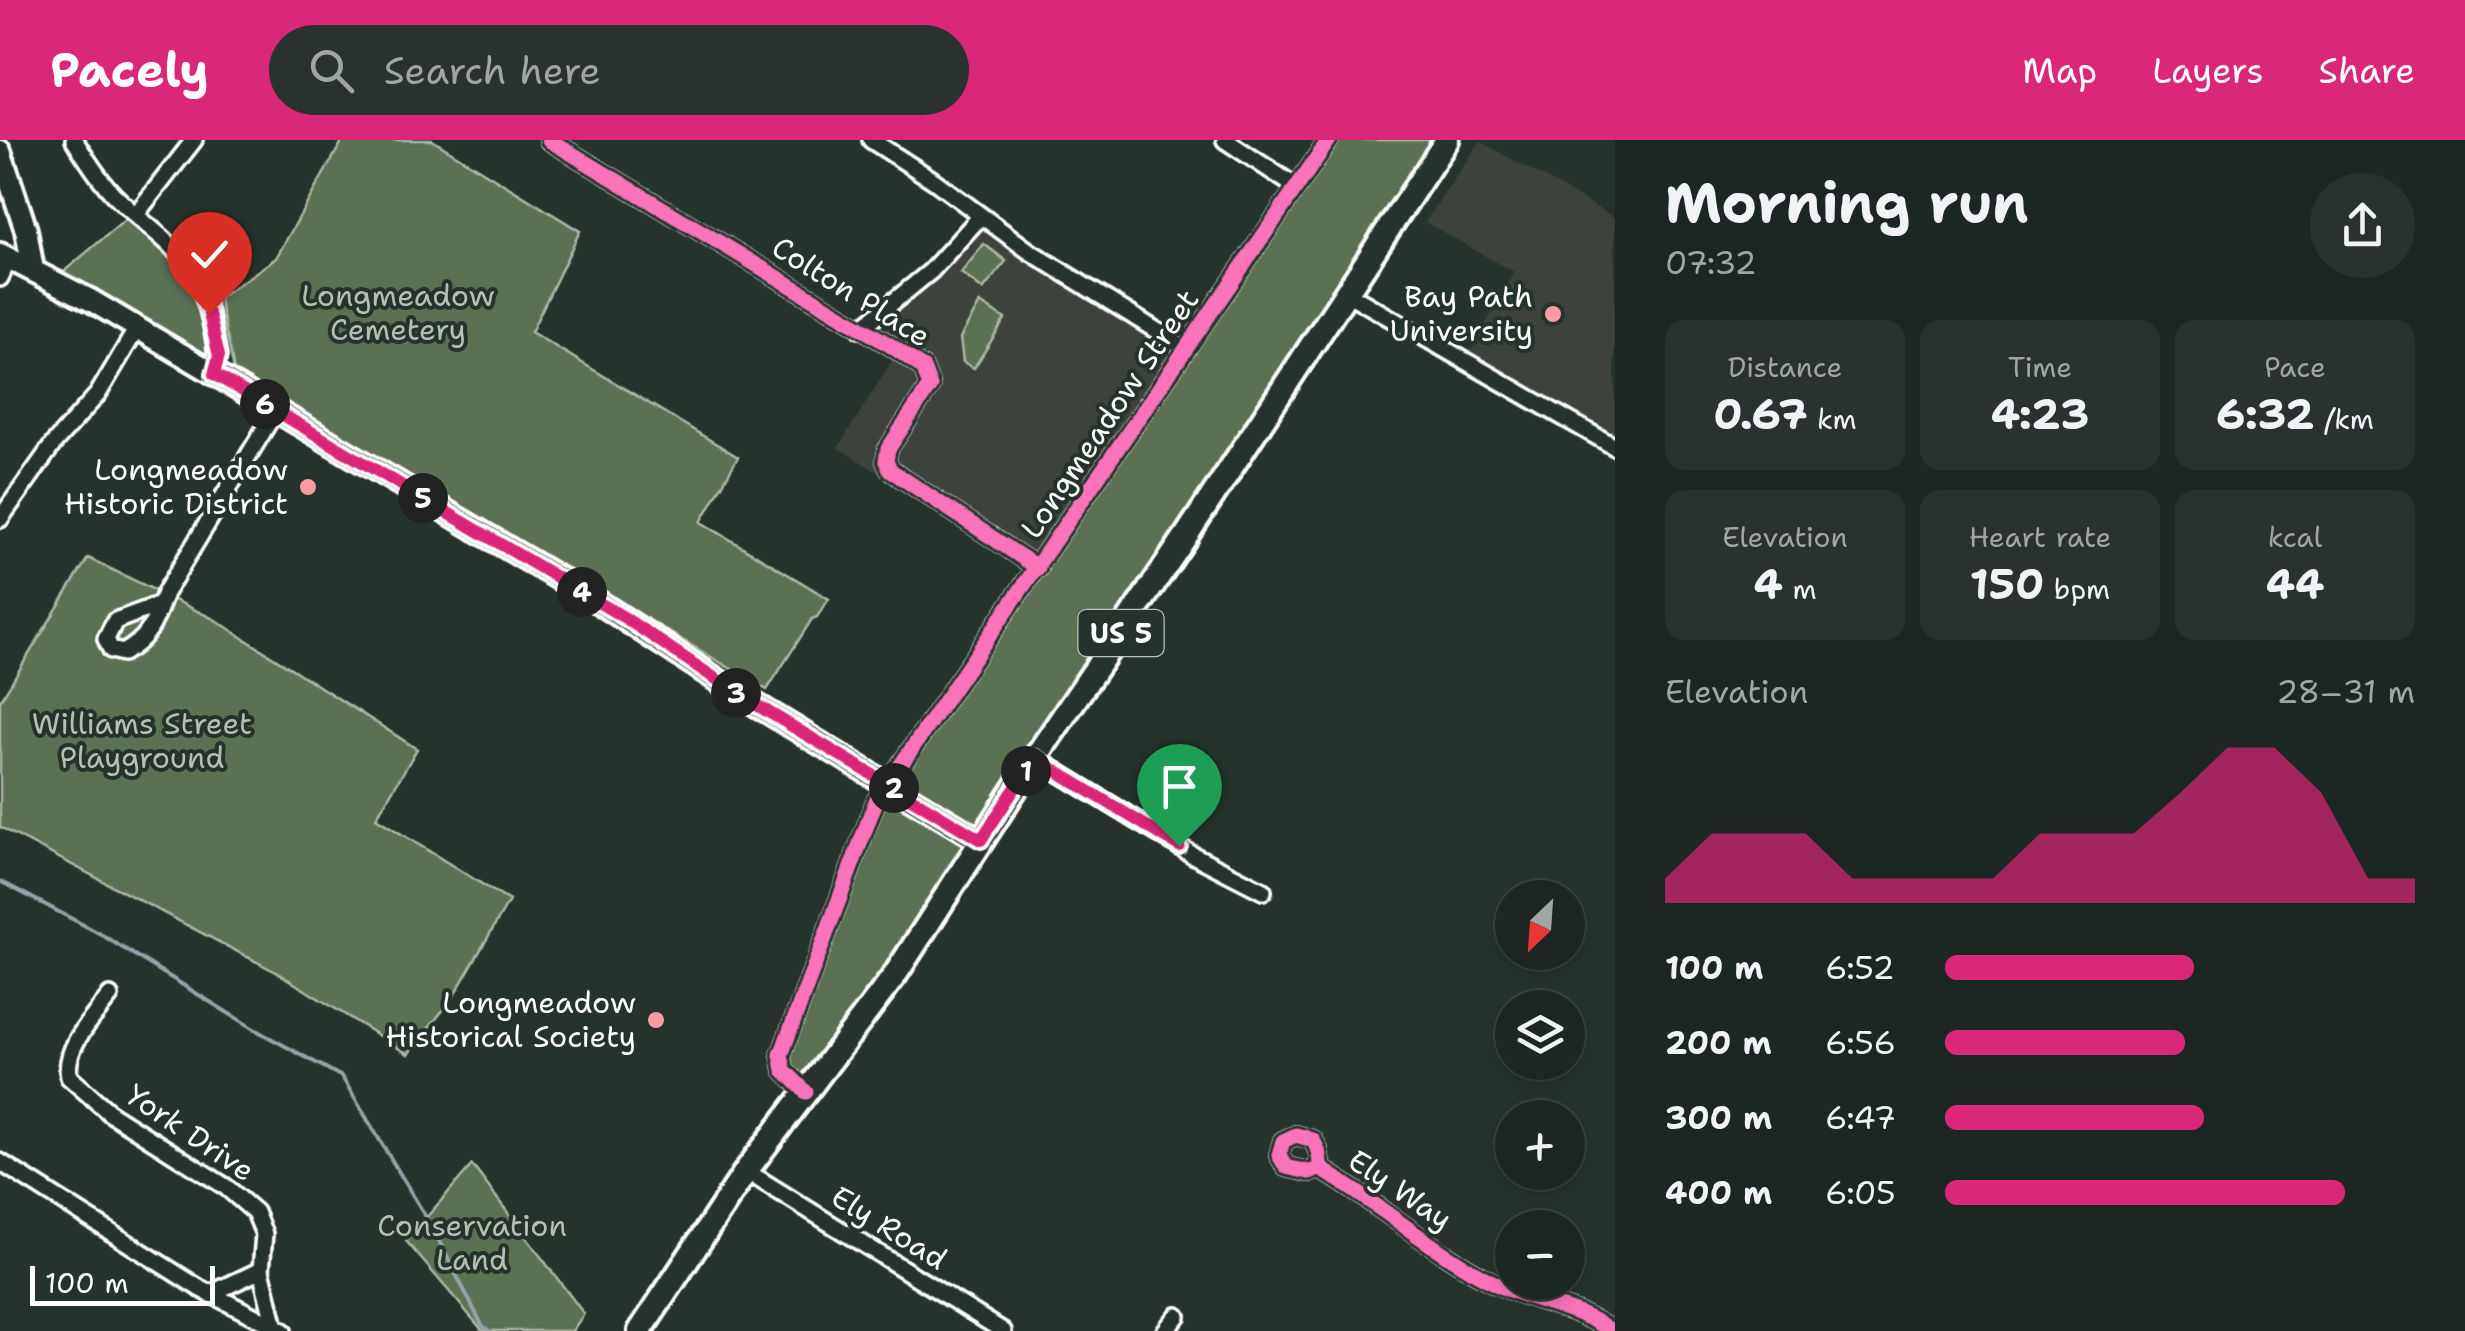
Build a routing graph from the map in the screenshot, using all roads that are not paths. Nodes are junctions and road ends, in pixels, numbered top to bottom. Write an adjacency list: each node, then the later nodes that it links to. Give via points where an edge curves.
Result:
1 (74, 140): 10 (street)
2 (194, 140): 10 (street)
3 (549, 140): 17 (street, Colton Place)
4 (871, 140): 11 (street)
5 (1224, 140): 9 (street)
6 (1329, 140): 9 (street, Longmeadow Street)
7 (1447, 140): 15 (main road, US 5)
8 (0, 151): 13 (main road)
9 (1296, 188): 18 (street, Longmeadow Street)
10 (137, 214): 19 (street, via 194,272 219,356)
11 (980, 217): 17 (street, Colton Place, via 932,271); 18 (street)
12 (5, 256): 13 (main road); 14 (street)
13 (33, 270): 16 (main road)
14 (0, 278)
15 (1345, 292): 21 (street); 25 (main road, US 5)
16 (137, 328): 19 (main road); 22 (street, via 98,394)
17 (860, 329): 23 (street, Colton Place, via 917,364 930,382 893,439 887,464)
18 (1186, 349): 23 (street, Longmeadow Street)
19 (214, 374): 20 (main road)
20 (276, 410): 24 (street); 26 (main road)
21 (1615, 447)
22 (0, 519)
23 (1038, 568): 26 (street, Longmeadow Street)
24 (161, 604)
25 (1035, 758): 27 (main road, US 5); 28 (street)
26 (888, 784): 27 (main road); 30 (street, Longmeadow Street, via 866,824 781,1055 784,1070)
27 (981, 840): 30 (main road, US 5, via 886,988)
28 (1262, 891)
29 (110, 996): 34 (street, York Drive, via 75,1044 69,1076 111,1114 248,1204 264,1234)
30 (806, 1092): 33 (main road, US 5)
31 (0, 1162): 35 (street)
32 (1321, 1170): 41 (street, Ely Way, via 1496,1284)
33 (746, 1171): 38 (main road, US 5); 39 (street, Ely Road)
34 (261, 1270): 35 (street); 37 (street, York Drive)
35 (210, 1294): 37 (street)
36 (1177, 1316): 40 (street)
37 (279, 1329)
38 (640, 1331)
39 (1003, 1331)
40 (1165, 1331)
41 (1611, 1331)

